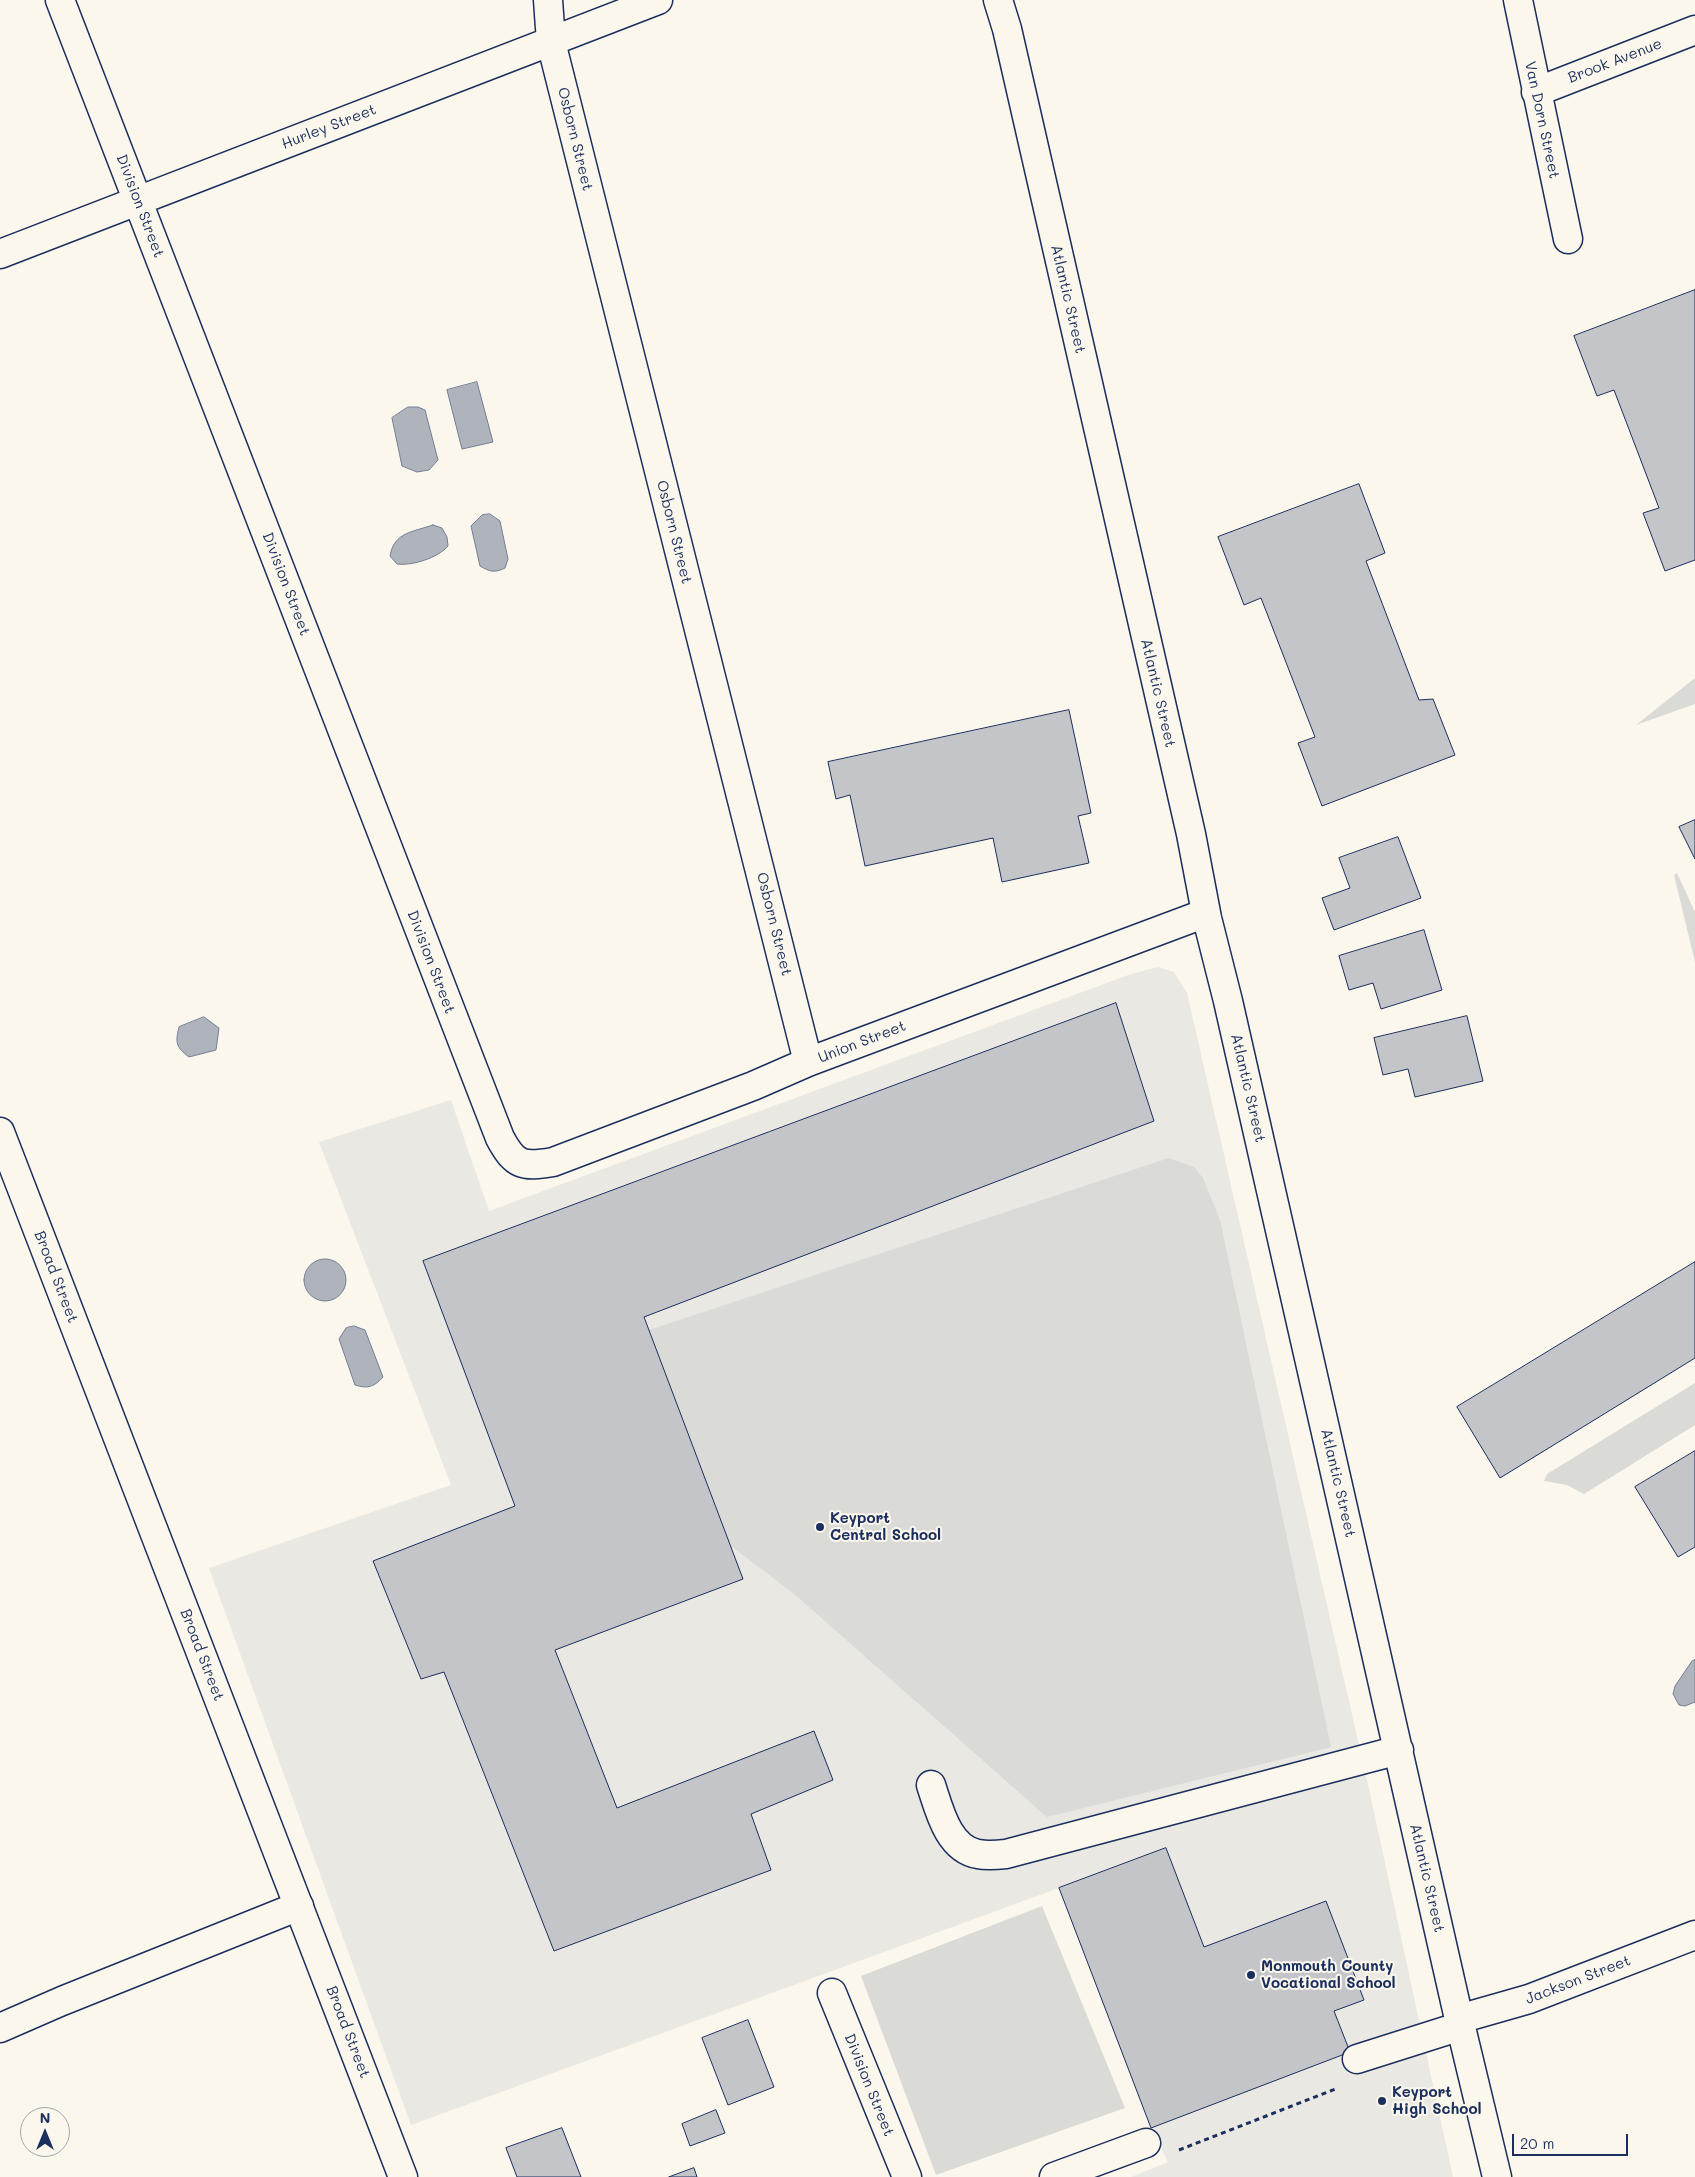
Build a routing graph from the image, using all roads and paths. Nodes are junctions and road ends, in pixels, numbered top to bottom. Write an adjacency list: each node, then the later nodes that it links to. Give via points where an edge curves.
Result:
1 (60, 0): 9 (street, Division Street)
2 (548, 0): 7 (street, Osborn Street)
3 (658, 0): 7 (street, Hurley Street)
4 (998, 0): 12 (street, Atlantic Street)
5 (1518, 0): 8 (street, Van Dorn Street)
6 (1695, 30): 8 (street, Brook Avenue)
7 (551, 42): 9 (street, Hurley Street); 13 (street, Osborn Street)
8 (1536, 92): 10 (street, Van Dorn Street)
9 (138, 201): 11 (street, Hurley Street); 15 (street, Division Street, via 500,1138 509,1155)
10 (1568, 239)
11 (0, 254)
12 (1206, 912): 13 (street, Union Street); 16 (street, Atlantic Street)
13 (808, 1062): 15 (street, Union Street, via 553,1162 530,1166)
14 (0, 1132): 18 (street, Broad Street)
15 (519, 1162)
16 (1399, 1750): 17 (street, via 1006,1854 977,1854 959,1844 944,1820); 21 (street, Atlantic Street)
17 (931, 1785)
18 (299, 1906): 22 (street); 27 (street, Broad Street)
19 (1695, 1935): 21 (street, Jackson Street, via 1530,1999)
20 (832, 1993): 28 (street, Division Street)
21 (1460, 2022): 23 (street, Jackson Street); 30 (street, Atlantic Street)
22 (0, 2028)
23 (1357, 2060)
24 (1341, 2087): 26 (path)
25 (1146, 2142): 29 (street)
26 (1178, 2151)
27 (404, 2177)
28 (907, 2177)
29 (1054, 2177)
30 (1497, 2177)

